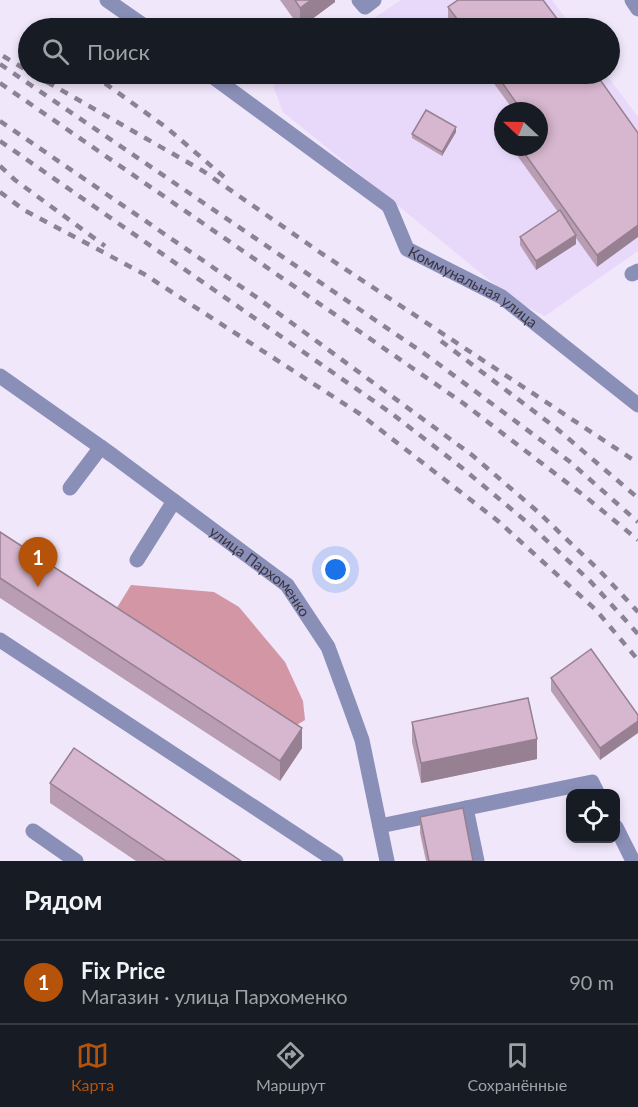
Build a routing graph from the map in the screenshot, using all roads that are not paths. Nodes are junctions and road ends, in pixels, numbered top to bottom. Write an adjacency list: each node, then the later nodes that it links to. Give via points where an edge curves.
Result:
1 (107, 0): 6 (street)
2 (359, 0): 3 (street, via 365,8)
3 (375, 0)
4 (632, 0): 5 (street)
5 (638, 9)
6 (133, 18)
7 (223, 84): 9 (street, Коммунальная улица, via 390,206 407,249 502,297)
8 (0, 376): 10 (street, улица Пархоменко)
9 (638, 405)
10 (101, 447): 11 (street); 12 (street, улица Пархоменко)
11 (70, 488)
12 (174, 501): 13 (street); 17 (street, улица Пархоменко, via 287,585 328,647 362,740)
13 (136, 560)
14 (0, 640): 21 (street)
15 (596, 789): 16 (street, via 592,782)
16 (466, 808): 17 (street); 23 (street)
17 (380, 826): 22 (street, улица Пархоменко)
18 (33, 831): 20 (street)
19 (620, 836): 24 (street)
20 (76, 861)
21 (336, 861)
22 (387, 861)
23 (477, 861)
24 (633, 861)

